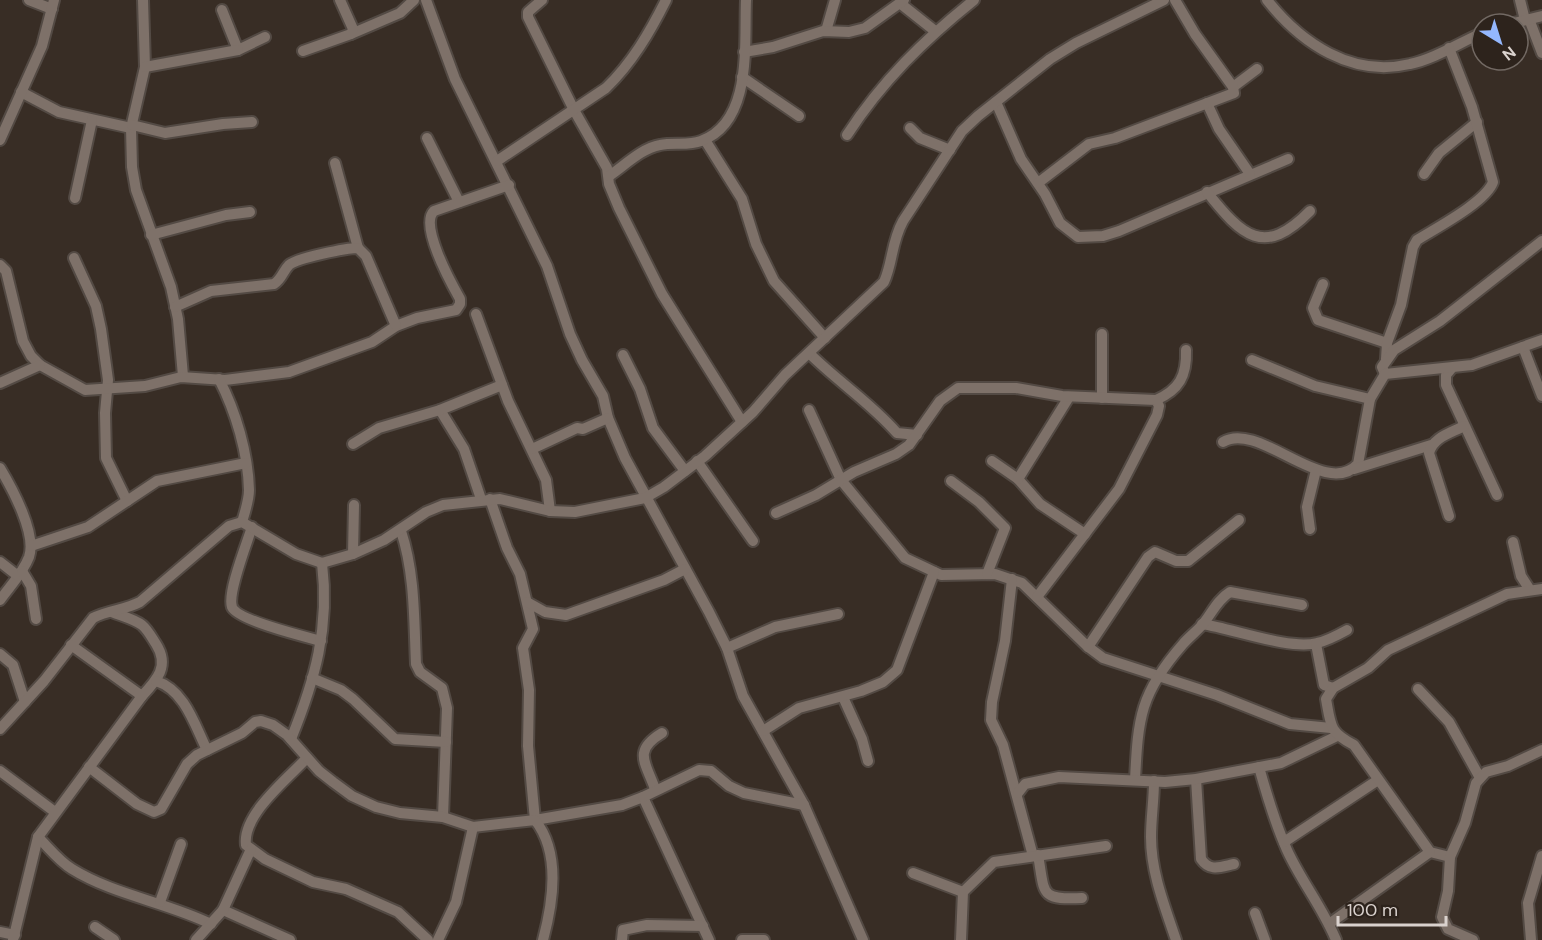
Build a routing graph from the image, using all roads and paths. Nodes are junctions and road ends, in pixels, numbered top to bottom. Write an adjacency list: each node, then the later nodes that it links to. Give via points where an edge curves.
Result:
1 (29, 0): 15 (street)
2 (143, 0): 28 (street)
3 (340, 0): 20 (street, via 353,29)
4 (414, 0): 20 (street, via 400,13)
5 (426, 0): 48 (street, via 451,69)
6 (543, 0): 35 (street, via 528,12 528,17)
7 (666, 0): 35 (street, via 620,74)
8 (746, 0): 26 (street)
9 (835, 0): 18 (street)
10 (974, 0): 19 (street)
11 (1164, 0): 33 (street, via 1068,48)
12 (1175, 0): 31 (street)
13 (1267, 0): 23 (street, via 1291,27 1329,55 1398,66)
14 (902, 2): 18 (street, via 865,28); 19 (street)
15 (53, 5): 32 (street, via 42,46)
16 (222, 10): 24 (street)
17 (1530, 26): 27 (street)
18 (826, 31): 26 (street)
19 (934, 31): 42 (street, via 895,70)
20 (351, 34): 25 (street)
21 (265, 37): 24 (street)
22 (1470, 38): 23 (street)
23 (1449, 48): 39 (street)
24 (238, 50): 28 (street)
25 (303, 51)
26 (744, 52): 30 (street)
27 (1542, 53)
28 (144, 66): 40 (street)
29 (1257, 69): 31 (street)
30 (742, 77): 36 (street); 45 (street, via 738,99 728,120)
31 (1233, 87): 34 (street, via 1234,93)
32 (21, 92): 37 (street, via 59,112); 44 (street)
33 (996, 102): 46 (street, via 962,131); 53 (street, via 1021,159)
34 (1208, 103): 50 (street, via 1219,129); 53 (street, via 1089,144)
35 (574, 110): 48 (street); 52 (street)
36 (799, 116)
37 (92, 120): 40 (street); 56 (street)
38 (252, 122): 40 (street, via 165,133)
39 (1477, 122): 51 (street, via 1439,153); 72 (street, via 1484,156 1493,174 1490,190 1417,240)
40 (131, 127): 60 (street, via 132,167)
41 (910, 128): 46 (street, via 920,138)
42 (847, 135)
43 (427, 138): 57 (street)
44 (0, 140)
45 (705, 140): 52 (street, via 659,145); 70 (street, via 742,199 756,244 774,280)
46 (950, 150): 70 (street, via 895,236 884,282)
47 (1288, 159): 50 (street)
48 (497, 161): 54 (street)
49 (335, 163): 62 (street)
50 (1250, 174): 55 (street)
51 (1424, 174)
52 (609, 176): 95 (street, via 619,208 662,294)
53 (1038, 183): 55 (street, via 1060,223 1078,237 1119,231)
54 (509, 185): 57 (street); 94 (street, via 547,266 582,360 603,396)
55 (1207, 192): 58 (street, via 1223,211 1258,238 1267,239 1289,230)
56 (75, 198)
57 (459, 202): 68 (street, via 434,211 428,222 460,304 456,310)
58 (1310, 211)
59 (250, 212): 60 (street)
60 (151, 235): 66 (street)
61 (1542, 241): 77 (street)
62 (358, 248): 66 (street, via 298,260 274,284 212,291); 68 (street, via 366,256)
63 (75, 258): 86 (street, via 96,306)
64 (0, 265): 79 (street, via 6,271 24,341)
65 (1323, 284): 72 (street, via 1312,308 1318,320)
66 (175, 307): 82 (street)
67 (476, 314): 85 (street)
68 (396, 326): 83 (street, via 372,342 289,372)
69 (1102, 334): 89 (street)
70 (825, 338): 75 (street)
71 (1542, 340): 73 (street)
72 (1387, 342): 77 (street)
73 (1523, 347): 80 (street); 87 (street)
74 (1186, 350): 91 (street, via 1183,378 1172,393)
75 (809, 353): 95 (street); 97 (street)
76 (623, 356): 110 (street, via 640,389 652,428)
77 (1386, 358): 81 (street, via 1382,367)
78 (1252, 360): 90 (street, via 1315,386)
79 (40, 365): 84 (street); 86 (street, via 85,390)
80 (1451, 369): 81 (street); 96 (street, via 1446,385)
81 (1385, 374): 90 (street)
82 (183, 376): 83 (street); 86 (street)
83 (219, 379): 106 (street, via 234,415)
84 (0, 382)
85 (502, 386): 92 (street); 102 (street)
86 (108, 390): 117 (street, via 106,458)
87 (1542, 396)
88 (1070, 397): 89 (street); 98 (street, via 1016,388 958,388 940,401); 111 (street)
89 (1102, 398): 91 (street)
90 (1370, 399): 108 (street)
91 (1156, 400): 126 (street, via 1158,415 1146,442 1119,489)
92 (440, 410): 100 (street, via 379,428); 116 (street, via 464,449)
93 (809, 410): 112 (street)
94 (608, 418): 102 (street); 115 (street)
95 (742, 423): 104 (street)
96 (1464, 426): 101 (street); 114 (street)
97 (897, 432): 98 (street); 103 (street)
98 (917, 435): 103 (street)
99 (1223, 442): 109 (street, via 1230,438 1245,439)
100 (353, 444)
101 (1431, 445): 108 (street); 121 (street)
102 (532, 449): 119 (street, via 546,480)
103 (896, 454): 112 (street)
104 (697, 461): 110 (street); 127 (street)
105 (992, 461): 111 (street)
106 (246, 463): 117 (street, via 164,479); 123 (street)
107 (0, 468): 129 (street, via 19,507)
108 (1354, 469): 109 (street, via 1325,473)
109 (1316, 470): 124 (street, via 1308,507)
110 (685, 471): 115 (street)
111 (1018, 479): 126 (street, via 1040,504)
112 (841, 480): 120 (street); 134 (street, via 905,558)
113 (951, 481): 136 (street, via 980,502 1005,528)
114 (1497, 495)
115 (645, 498): 119 (street, via 575,512); 133 (street)
116 (486, 499): 119 (street); 125 (street, via 443,505); 141 (street, via 520,574)
117 (127, 501): 129 (street, via 88,527)
118 (354, 505): 130 (street)
119 (550, 511)
120 (776, 513)
121 (1449, 516)
122 (1239, 520): 153 (street, via 1188,561 1176,561 1155,552 1148,557)
123 (247, 524): 132 (street, via 296,554); 143 (street, via 229,526 140,602); 150 (street, via 231,606 236,613)
124 (1311, 529)
125 (401, 531): 130 (street); 169 (street, via 413,594 416,664 445,695)
126 (1085, 534): 139 (street)
127 (753, 541)
128 (1513, 542): 138 (street, via 1521,576)
129 (31, 546): 135 (street)
130 (352, 554): 132 (street)
131 (0, 562): 135 (street)
132 (322, 563): 150 (street, via 326,594)
133 (685, 569): 144 (street, via 579,612); 154 (street)
134 (934, 572): 136 (street); 162 (street, via 897,670 883,682)
135 (20, 574): 140 (street); 146 (street, via 31,586)
136 (987, 574): 137 (street)
137 (1012, 579): 139 (street); 183 (street, via 991,720 1004,745)
138 (1536, 590): 159 (street, via 1507,594 1388,650 1368,668)
139 (1037, 597): 153 (street)
140 (0, 600)
141 (527, 602): 144 (street); 147 (street)
142 (1302, 605): 148 (street, via 1230,592 1221,598)
143 (112, 612): 152 (street, via 93,618); 158 (street, via 140,624 153,639 163,658)
144 (545, 612): 147 (street)
145 (837, 614): 154 (street, via 775,627)
146 (36, 619)
147 (531, 621): 188 (street, via 532,629 523,648 529,690 528,746)
148 (1203, 624): 151 (street, via 1275,641); 156 (street)
149 (1347, 630): 151 (street)
150 (321, 641): 157 (street)
151 (1316, 644): 159 (street, via 1324,685)
152 (71, 645): 161 (street); 163 (street)
153 (1088, 647): 156 (street, via 1103,658)
154 (727, 648): 165 (street, via 743,696)
155 (0, 654): 163 (street, via 14,665)
156 (1158, 676): 166 (street, via 1290,724); 179 (street, via 1144,700 1137,729)
157 (312, 678): 168 (street); 169 (street, via 341,690 395,738)
158 (156, 681): 161 (street); 170 (street, via 166,684 184,704)
159 (1333, 688): 166 (street, via 1326,699)
160 (1418, 689): 177 (street, via 1449,722)
161 (142, 696): 174 (street)
162 (843, 697): 165 (street, via 799,708); 173 (street)
163 (26, 702): 164 (street)
164 (0, 729)
165 (763, 731): 185 (street)
166 (1334, 732): 175 (street, via 1281,763); 180 (street, via 1354,745)
167 (662, 733): 182 (street, via 643,750 643,761)
168 (291, 740): 170 (street, via 273,725 261,721); 172 (street)
169 (446, 742): 187 (street)
170 (207, 750): 174 (street, via 187,764 161,809 154,812)
171 (1542, 750): 177 (street)
172 (307, 758): 187 (street, via 352,796 376,807); 194 (street, via 251,821 245,835 246,845)
173 (868, 761)
174 (89, 767): 186 (street)
175 (1259, 767): 178 (street); 191 (street)
176 (0, 771): 186 (street)
177 (1479, 776): 198 (street)
178 (1196, 779): 181 (street); 199 (street, via 1202,858 1212,869)
179 (1135, 780): 181 (street); 183 (street, via 1059,777 1025,784)
180 (1378, 780): 191 (street); 195 (street)
181 (1154, 781): 224 (street, via 1153,857)
182 (655, 789): 184 (street); 185 (street, via 699,770 711,771 744,793)
183 (1018, 793): 196 (street)
184 (643, 797): 188 (street, via 622,805); 208 (street)
185 (804, 805): 222 (street)
186 (55, 812): 190 (street)
187 (443, 818): 189 (street)
188 (535, 820): 189 (street); 217 (street, via 552,860 550,913)
189 (473, 827): 216 (street, via 456,902)
190 (38, 837): 203 (street, via 70,868 94,881); 211 (street)
191 (1284, 842): 207 (street)
192 (180, 844): 203 (street)
193 (1106, 846): 196 (street)
194 (251, 849): 204 (street); 215 (street, via 313,882 379,902 408,918)
195 (1430, 852): 198 (street); 207 (street)
196 (1036, 856): 201 (street, via 994,862); 202 (street, via 1049,896)
197 (1542, 856): 228 (street, via 1528,903)
198 (1450, 857): 227 (street, via 1443,923)
199 (1234, 864)
200 (913, 873): 201 (street)
201 (963, 892): 223 (street)
202 (1082, 898)
203 (160, 902): 206 (street)
204 (223, 910): 206 (street); 214 (street)
205 (1255, 913): 225 (street)
206 (211, 924): 213 (street)
207 (1329, 924): 226 (street)
208 (703, 926): 218 (street, via 647,925 623,930); 219 (street)
209 (96, 927): 212 (street)
210 (0, 932): 211 (street)
211 (14, 938)
212 (114, 940)
213 (196, 940)
214 (290, 940)
215 (428, 940)
216 (438, 940)
217 (543, 940)
218 (622, 940)
219 (709, 940)
220 (742, 940): 221 (street)
221 (764, 940)
222 (863, 940)
223 (961, 940)
224 (1176, 940)
225 (1265, 940)
226 (1335, 940)
227 (1473, 940)
228 (1531, 940)

